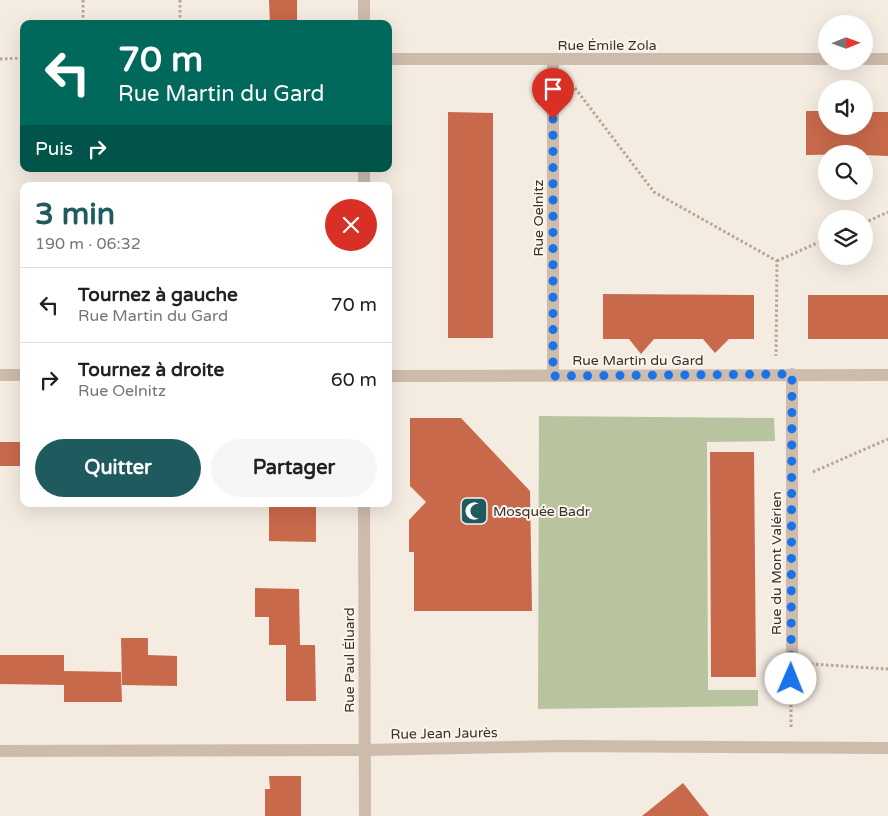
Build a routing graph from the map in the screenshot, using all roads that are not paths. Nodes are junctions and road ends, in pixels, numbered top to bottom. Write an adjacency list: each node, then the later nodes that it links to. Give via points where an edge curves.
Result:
1 (364, 0): 2 (street)
2 (364, 20)
3 (392, 59): 7 (street, Rue Émile Zola)
4 (818, 59): 7 (street, Rue Émile Zola)
5 (873, 59): 6 (street)
6 (888, 59)
7 (553, 60): 13 (street, Rue Oelnitz)
8 (792, 374): 9 (street, Rue Martin du Gard); 13 (street, Rue Martin du Gard); 15 (street, Rue du Mont Valérien)
9 (888, 374)
10 (0, 375): 11 (street)
11 (20, 375)
12 (392, 376): 13 (street, Rue Martin du Gard)
13 (553, 376)
14 (364, 507): 17 (street, Rue Paul Éluard)
15 (792, 662)
16 (888, 748): 17 (street, Rue Jean Jaurès, via 563,746)
17 (364, 750): 18 (street, Rue Jean Jaurès); 19 (street, Rue Paul Éluard)
18 (0, 751)
19 (365, 816)

